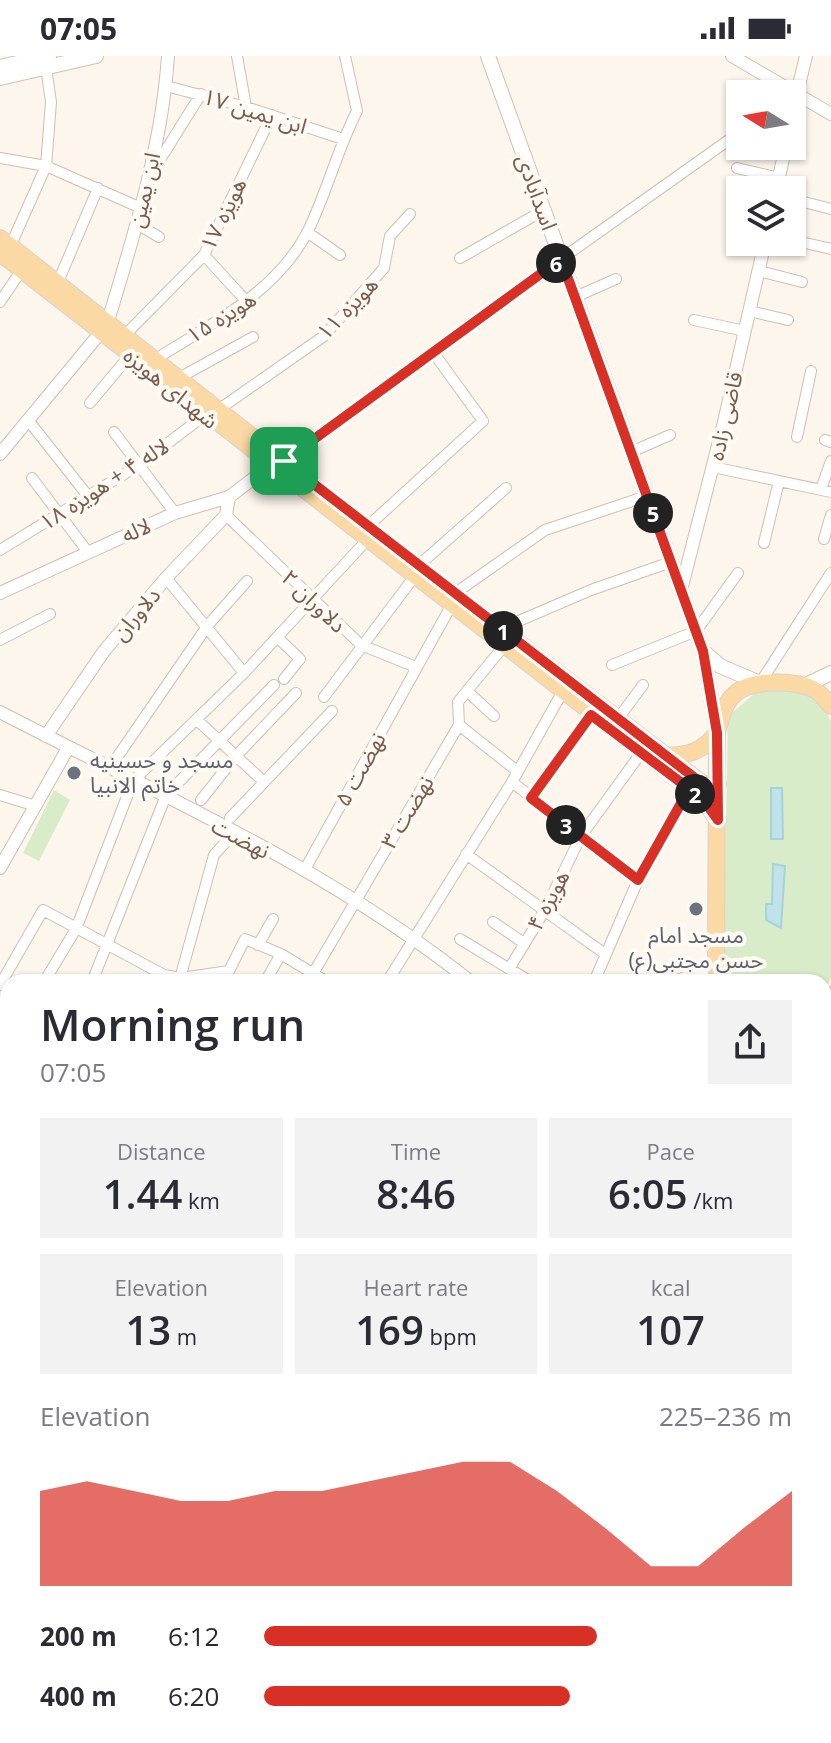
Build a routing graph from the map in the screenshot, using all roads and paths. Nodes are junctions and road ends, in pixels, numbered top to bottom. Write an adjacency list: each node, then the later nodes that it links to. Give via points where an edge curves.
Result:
1 (96, 56): 8 (main road)
2 (168, 56): 13 (street, ابن یمین)
3 (237, 56): 16 (street)
4 (345, 56): 19 (street, هویزه ۱۵, via 357,111)
5 (732, 56): 11 (street)
6 (806, 56): 12 (street)
7 (489, 58): 30 (main road, اسدآبادی)
8 (48, 61): 9 (main road); 10 (main road); 22 (street)
9 (0, 67)
10 (0, 78)
11 (770, 80)
12 (799, 80)
13 (166, 86): 14 (street, ابن یمین ۱۷); 25 (street, ابن یمین)
14 (201, 94): 16 (street, ابن یمین ۱۷); 25 (street)
15 (806, 101): 17 (street)
16 (246, 107): 18 (street, ابن یمین ۱۷)
17 (831, 114)
18 (272, 115): 19 (street, ابن یمین ۱۷); 38 (street, هویزه ۱۷)
19 (343, 139): 33 (street, هویزه ۱۵)
20 (726, 142): 42 (street)
21 (0, 158): 22 (street)
22 (46, 166): 26 (street); 36 (street)
23 (737, 168): 24 (street)
24 (758, 176)
25 (147, 181): 28 (street, ابن یمین)
26 (98, 188): 28 (street); 46 (street)
27 (806, 203): 29 (street)
28 (141, 208): 32 (street, ابن یمین)
29 (831, 209)
30 (544, 210): 41 (street); 42 (main road, اسدآبادی)
31 (410, 214): 64 (street, هویزه ۱۱, via 390,236 384,268 324,336)
32 (137, 224): 34 (street); 54 (street, ابن یمین)
33 (307, 232): 39 (street); 50 (street, هویزه ۱۵, via 263,291)
34 (159, 237)
35 (806, 243): 37 (street)
36 (3, 246): 43 (main road, شهدای هویزه); 46 (main road, شهدای هویزه)
37 (831, 249)
38 (204, 255): 50 (street); 56 (street, هویزه ۱۷)
39 (340, 255)
40 (762, 256): 44 (street, قاضی زاده)
41 (460, 258)
42 (561, 259): 48 (main road, اسدآبادی); 58 (street, لاله)
43 (21, 271): 49 (street); 54 (main road, شهدای هویزه)
44 (759, 271): 47 (street); 51 (street, قاضی زاده)
45 (616, 279): 48 (street)
46 (58, 282): 54 (main road, شهدای هویزه)
47 (802, 282)
48 (575, 297): 69 (main road, اسدآبادی)
49 (0, 302)
50 (247, 302): 60 (street, هویزه ۱۵)
51 (749, 311): 53 (street); 55 (street, قاضی زاده)
52 (694, 320): 55 (street)
53 (788, 320)
54 (105, 326): 56 (main road, شهدای هویزه); 59 (main road, شهدای هویزه); 65 (street, ابن یمین)
55 (745, 331): 74 (street, قاضی زاده)
56 (125, 335): 60 (main road, شهدای هویزه)
57 (253, 337): 62 (street)
58 (433, 352): 72 (street, لاله); 86 (street, via 483,421)
59 (130, 355): 63 (street); 64 (main road, شهدای هویزه)
60 (154, 360): 62 (main road, شهدای هویزه)
61 (811, 371): 68 (street)
62 (179, 378): 64 (main road, شهدای هویزه)
63 (90, 403)
64 (212, 412): 72 (main road, شهدای هویزه); 73 (street, لاله ۴ + هویزه ۱۸)
65 (28, 420): 70 (street, ابن یمین); 79 (street)
66 (114, 432): 73 (street)
67 (670, 435): 69 (street)
68 (797, 437)
69 (631, 452): 80 (main road, اسدآبادی)
70 (0, 454)
71 (831, 461): 78 (street)
72 (277, 464): 81 (street, لاله); 86 (main road, شهدای هویزه)
73 (139, 465): 79 (street, لاله ۴ + هویزه ۱۸); 83 (street)
74 (713, 467): 76 (street); 98 (street, قاضی زاده)
75 (32, 478): 82 (street)
76 (779, 481): 78 (street); 88 (street)
77 (506, 488): 92 (street)
78 (826, 490)
79 (88, 496): 82 (street, لاله ۴ + هویزه ۱۸)
80 (647, 496): 91 (main road, اسدآبادی); 100 (street, via 545,530)
81 (229, 497): 83 (street, لاله); 84 (street)
82 (60, 512): 89 (street, لاله ۴ + هویزه ۱۸); 90 (street)
83 (175, 513): 90 (street, لاله)
84 (226, 515): 95 (street, دلاوران); 99 (street, دلاوران ۲)
85 (831, 515): 87 (street)
86 (367, 534): 92 (main road, شهدای هویزه); 99 (street)
87 (824, 539)
88 (764, 543)
89 (0, 550)
90 (87, 551): 97 (street, لاله)
91 (671, 562): 98 (main road, اسدآبادی); 103 (street)
92 (416, 571): 100 (main road, شهدای هویزه); 107 (street)
93 (738, 573): 104 (street)
94 (831, 573): 114 (street)
95 (166, 578): 102 (street); 130 (street, دلاوران, via 104,651)
96 (247, 581): 102 (street)
97 (2, 589)
98 (681, 590): 104 (main road, اسدآبادی)
99 (312, 599): 105 (street); 107 (street, دلاوران ۲)
100 (452, 600): 103 (main road, شهدای هویزه); 108 (main road, شهدای هویزه); 111 (street, نهضت ۵)
101 (50, 614): 106 (street)
102 (208, 625): 112 (street); 136 (street)
103 (500, 629): 127 (main road, شهدای هویزه)
104 (696, 631): 109 (main road, اسدآبادی); 110 (street)
105 (277, 637): 112 (street); 131 (street, via 300,659)
106 (0, 640)
107 (361, 645): 111 (street, دلاوران ۲); 120 (street)
108 (503, 647): 117 (street); 118 (main road, شهدای هویزه)
109 (703, 651): 114 (main road, via 739,677); 129 (main road, اسدآبادی)
110 (612, 665)
111 (416, 667): 153 (street, نهضت ۵)
112 (244, 673): 126 (street)
113 (831, 673): 116 (main road)
114 (760, 683): 116 (main road); 129 (main road, via 736,691)
115 (643, 685): 127 (street)
116 (804, 686): 121 (main road)
117 (467, 691): 125 (street); 128 (street, نهضت ۳, via 458,702)
118 (563, 691): 124 (main road, شهدای هویزه); 137 (street)
119 (296, 693): 134 (street)
120 (324, 697)
121 (831, 706)
122 (332, 711): 138 (street)
123 (0, 712): 130 (street, نهضت)
124 (591, 715): 133 (main road, شهدای هویزه); 145 (street)
125 (494, 716)
126 (197, 720): 131 (street); 139 (street)
127 (617, 720): 135 (main road, شهدای هویزه)
128 (459, 725): 137 (street); 155 (street, نهضت ۳)
129 (717, 733): 135 (main road, via 703,749); 142 (main road)
130 (46, 736): 132 (street, نهضت)
131 (221, 742): 134 (street); 141 (street)
132 (68, 748): 136 (street, نهضت); 147 (street)
133 (641, 753): 142 (main road, شهدای هویزه); 150 (street, هویزه ۴)
134 (236, 756): 138 (street); 146 (street)
135 (663, 756): 142 (main road, شهدای هویزه)
136 (109, 769): 139 (street, نهضت)
137 (517, 771): 140 (street)
138 (262, 780): 148 (street)
139 (133, 781): 144 (street, نهضت); 159 (street)
140 (512, 782): 145 (street); 151 (street)
141 (175, 786)
142 (703, 790): 154 (street); 181 (main road, شهدای هویزه, via 718,820)
143 (0, 795): 147 (street)
144 (165, 798): 149 (street, نهضت); 163 (street)
145 (531, 798): 150 (street)
146 (201, 800)
147 (36, 806): 152 (street)
148 (230, 818)
149 (233, 834): 153 (street, نهضت); 172 (street, via 214,855)
150 (581, 836): 154 (street); 156 (street, هویزه ۴)
151 (466, 854): 156 (street); 160 (street)
152 (1, 862)
153 (304, 871): 155 (street, نهضت)
154 (638, 880): 166 (street)
155 (355, 898): 160 (street, نهضت); 176 (street, نهضت ۳)
156 (545, 910): 162 (street, هویزه ۴); 166 (street)
157 (273, 919): 164 (street)
158 (493, 922): 162 (street)
159 (76, 929): 163 (street); 168 (street, via 43,910); 169 (street)
160 (414, 936): 177 (street); 178 (street, نهضت)
161 (460, 939): 167 (street)
162 (524, 943): 167 (street, هویزه ۴)
163 (110, 945): 170 (street); 171 (street)
164 (258, 945): 165 (street); 173 (street, via 245,939 229,971)
165 (281, 954): 174 (street); 175 (street)
166 (605, 954): 180 (street)
167 (509, 969): 179 (street)
168 (6, 974)
169 (49, 974)
170 (96, 974)
171 (162, 974)
172 (182, 974)
173 (213, 974)
174 (270, 974)
175 (305, 974)
176 (312, 974)
177 (392, 974)
178 (461, 974)
179 (517, 974)
180 (597, 974)
181 (716, 974)

